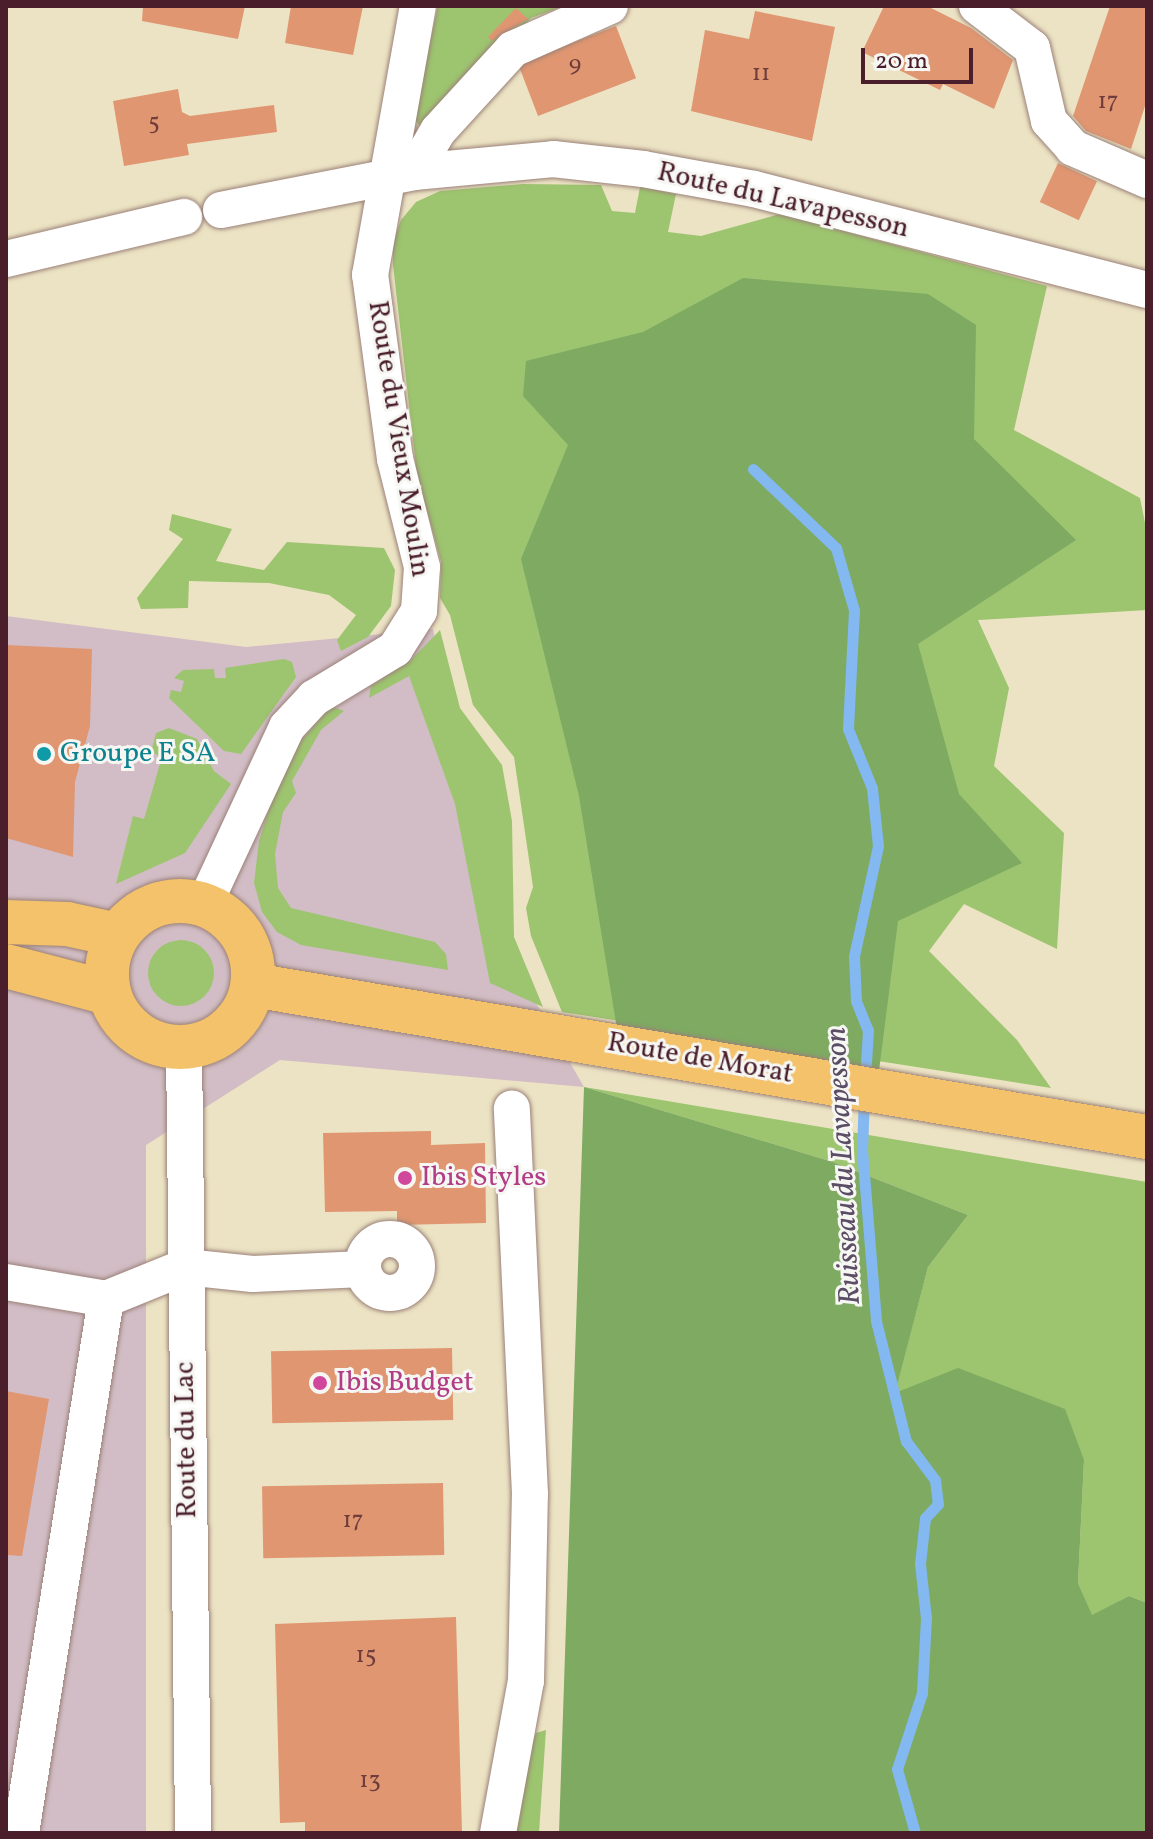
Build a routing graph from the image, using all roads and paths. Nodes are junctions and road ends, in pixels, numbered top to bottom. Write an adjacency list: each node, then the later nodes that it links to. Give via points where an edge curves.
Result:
1 (418, 6): 4 (street, Route du Vieux Moulin)
2 (610, 6): 4 (street, via 513,49)
3 (977, 6): 5 (street, via 1032,48 1049,121 1073,148)
4 (398, 176): 6 (street, Route du Lavapesson); 9 (street, Route du Lavapesson, via 553,159 643,169 754,189); 10 (street, Route du Vieux Moulin, via 370,275 395,459 422,567 419,611 395,649 314,698 287,727)
5 (1147, 180)
6 (221, 210)
7 (184, 217): 8 (street)
8 (6, 259)
9 (1147, 290)
10 (204, 905): 12 (main road, via 161,903 142,912); 14 (main road, via 226,916 243,936 252,960)
11 (6, 922): 12 (main road, via 67,924)
12 (118, 935): 15 (main road, via 106,974)
13 (6, 966): 15 (main road)
14 (253, 985): 16 (main road, via 245,1009 229,1028 208,1041); 18 (main road, Route de Morat)
15 (109, 993): 16 (main road, via 131,1028 149,1040)
16 (184, 1046): 19 (street, Route du Lac)
17 (512, 1108): 25 (street, via 530,1494 527,1666)
18 (1147, 1137)
19 (185, 1267): 20 (street, via 253,1274); 22 (street); 24 (street, Route du Lac)
20 (363, 1269)
21 (6, 1282): 22 (street)
22 (106, 1299): 23 (street)
23 (21, 1833)
24 (193, 1833)
25 (498, 1833)

